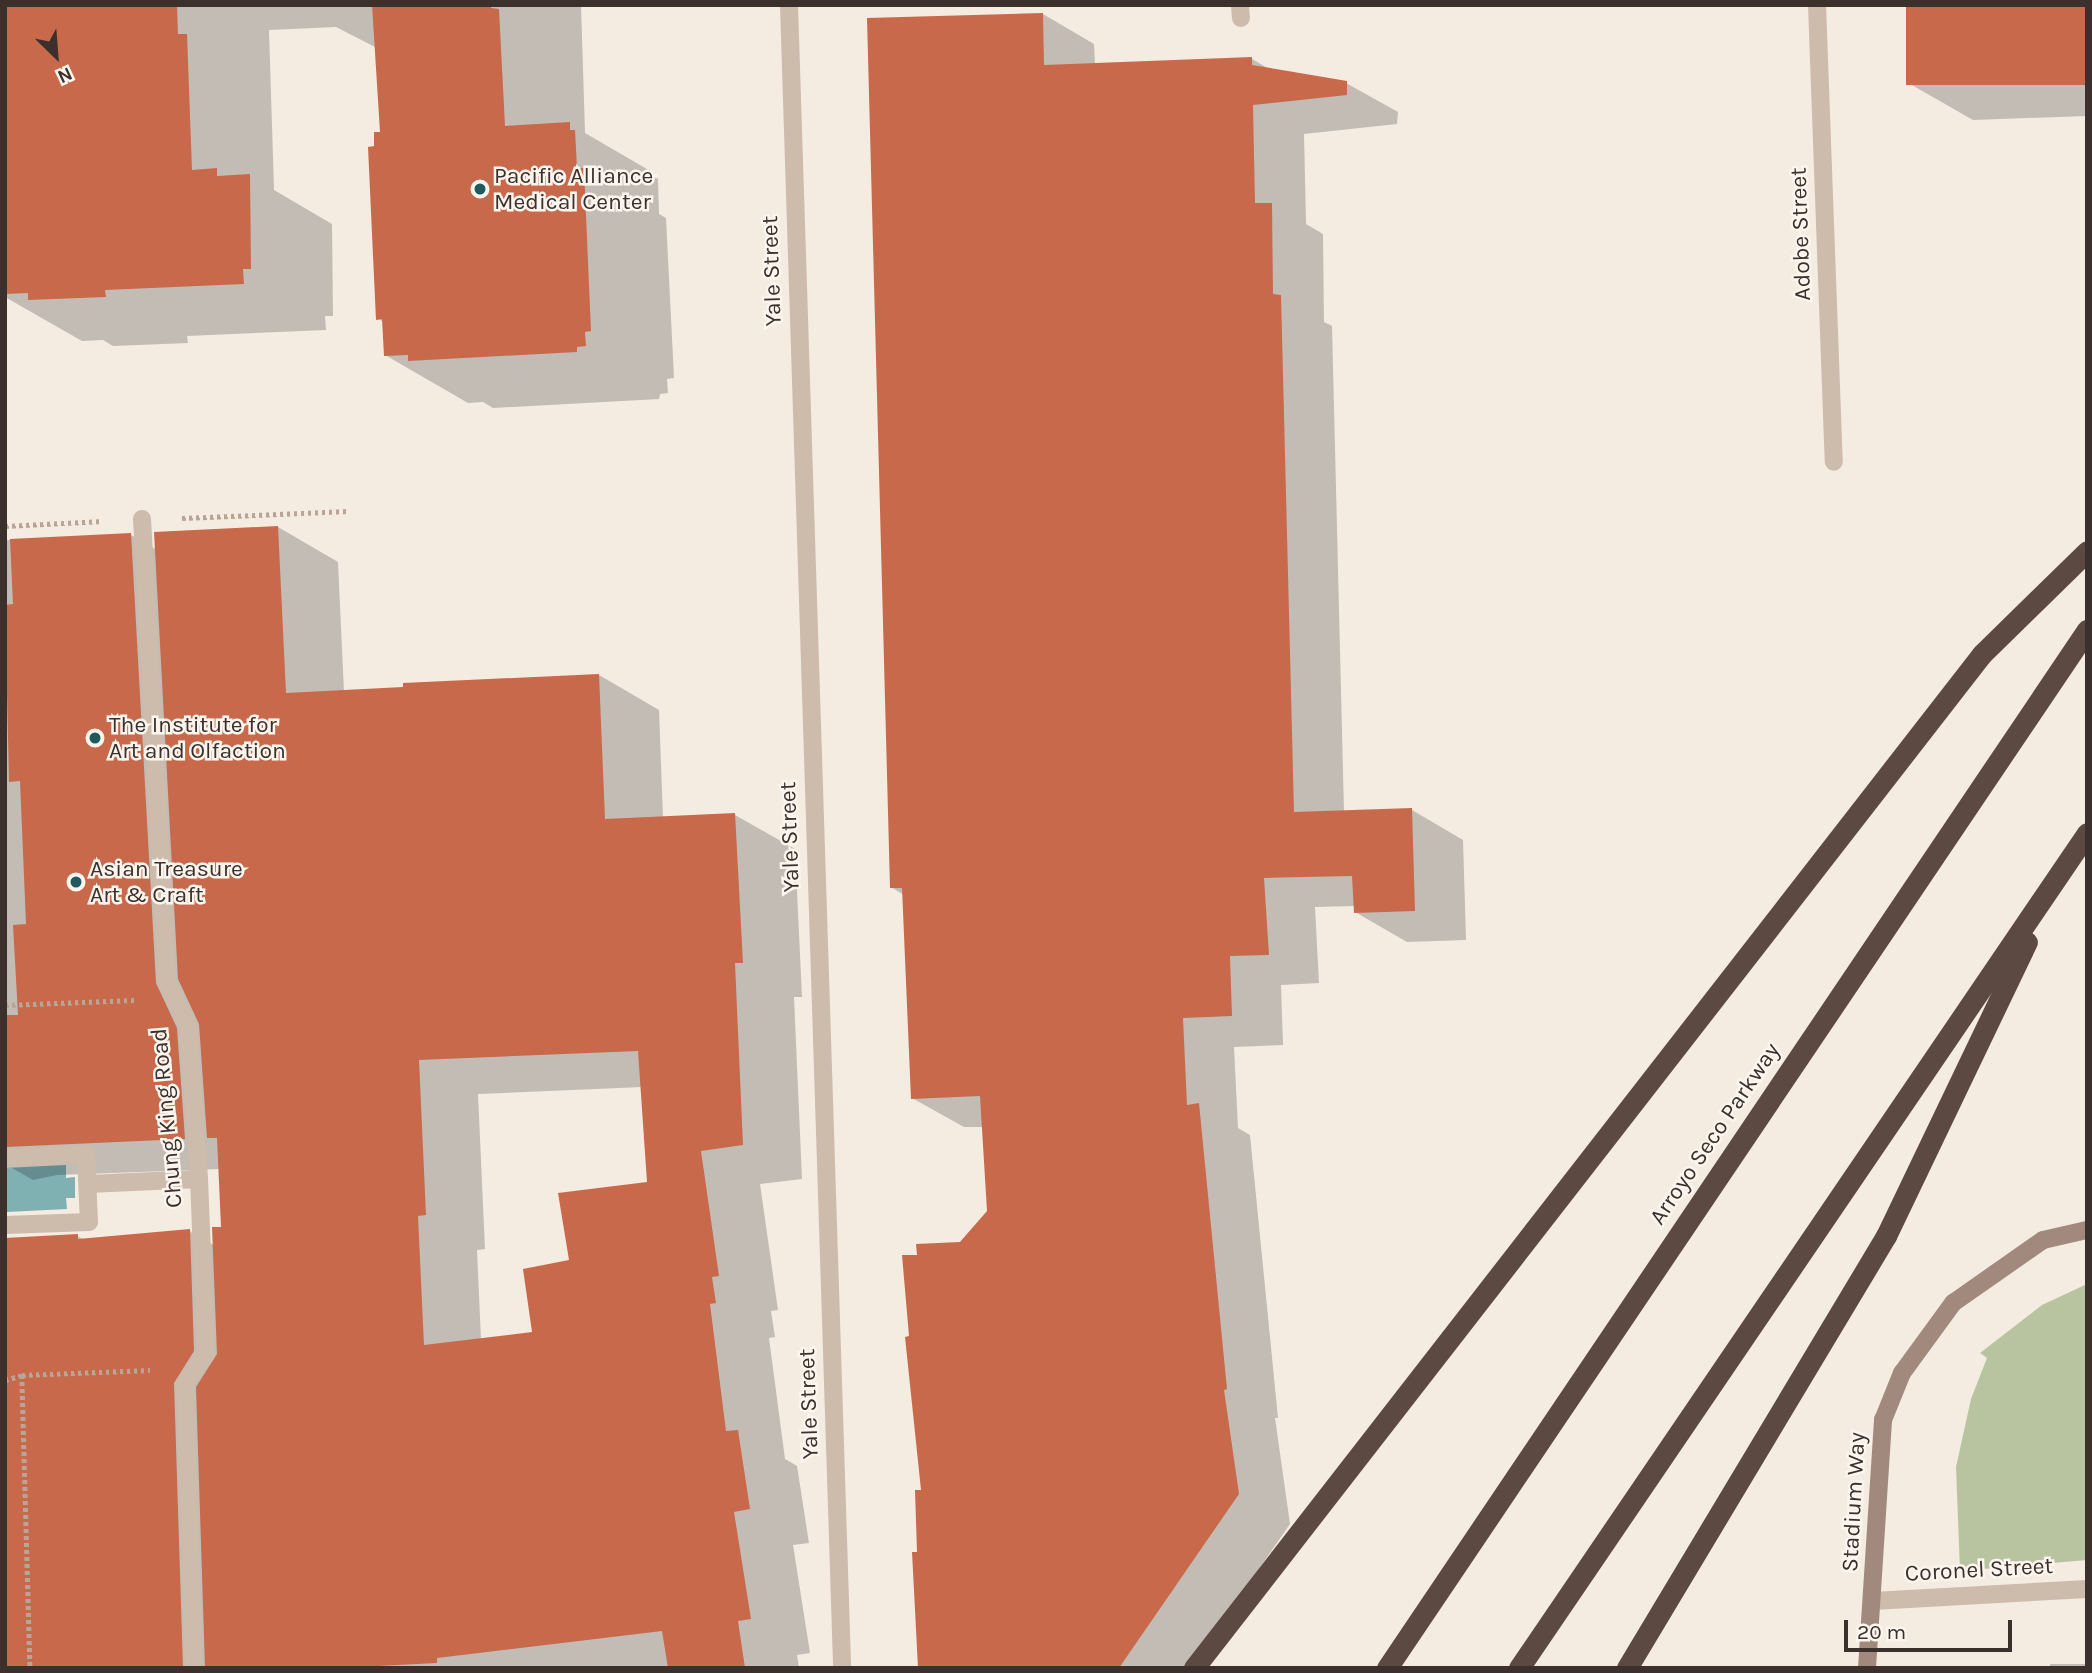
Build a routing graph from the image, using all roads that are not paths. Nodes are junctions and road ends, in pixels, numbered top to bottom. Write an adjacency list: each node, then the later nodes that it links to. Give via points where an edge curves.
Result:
1 (789, 5): 17 (street, Yale Street)
2 (1817, 5): 3 (street, Adobe Street)
3 (1834, 461)
4 (142, 519): 10 (street, Chung King Road, via 167,982 187,1025)
5 (2087, 551): 18 (highway, via 1982,654)
6 (2087, 630): 19 (highway, Arroyo Seco Parkway)
7 (2087, 833): 8 (highway)
8 (2056, 880): 20 (highway); 21 (highway, via 1886,1236)
9 (5, 1158): 11 (street, via 86,1154)
10 (199, 1178): 11 (street); 16 (street, Chung King Road, via 206,1354 185,1382)
11 (88, 1184): 12 (street, via 89,1222)
12 (5, 1225)
13 (2087, 1230): 15 (street, Stadium Way, via 2043,1240 1954,1303 1902,1373 1883,1420)
14 (2087, 1589): 15 (street, Coronel Street)
15 (1873, 1601): 22 (street, Stadium Way)
16 (194, 1668)
17 (842, 1668)
18 (1194, 1668)
19 (1387, 1668)
20 (1519, 1668)
21 (1627, 1668)
22 (1867, 1668)

